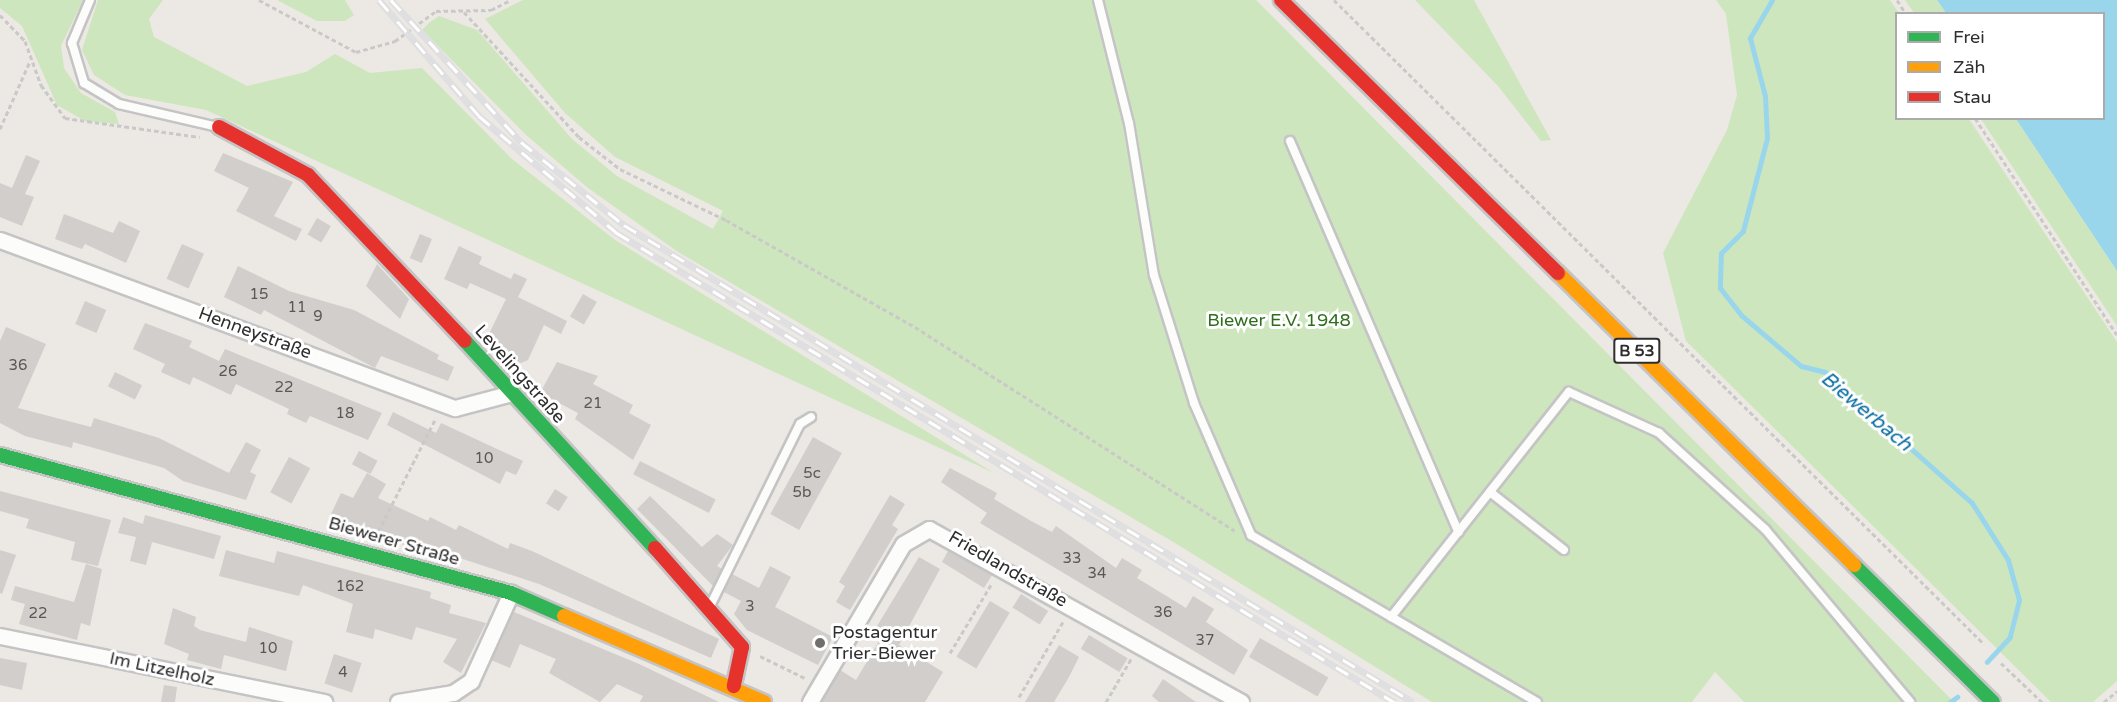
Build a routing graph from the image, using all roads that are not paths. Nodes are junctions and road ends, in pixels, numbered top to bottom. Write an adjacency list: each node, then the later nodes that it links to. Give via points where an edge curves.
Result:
1 (90, 0): 4 (lane, via 72,43 84,83 119,104)
2 (1098, 0): 15 (lane, via 1130,123 1154,274 1194,403 1251,535)
3 (1281, 0): 25 (street, B 53)
4 (219, 127): 7 (street, Levelingstraße, via 287,161 330,194)
5 (1290, 141): 11 (lane)
6 (0, 240): 7 (street, Henneystraße, via 455,408)
7 (512, 393): 14 (street, Levelingstraße)
8 (811, 417): 14 (lane, via 800,424)
9 (0, 455): 13 (street, Biewerer Straße)
10 (1490, 492): 11 (lane); 12 (lane); 24 (lane, via 1569,392 1659,433 1765,529)
11 (1458, 532): 15 (lane)
12 (1564, 550)
13 (511, 593): 17 (street, Biewerer Straße); 19 (street, via 471,681 453,693)
14 (710, 608): 17 (street, Levelingstraße, via 741,647)
15 (1391, 617): 23 (lane)
16 (0, 636): 18 (street, Im Litzelholz)
17 (734, 686): 20 (street, Biewerer Straße)
18 (324, 702)
19 (398, 702)
20 (764, 702)
21 (810, 702): 22 (street, Friedlandstraße, via 910,536 929,528)
22 (1241, 702)
23 (1537, 702)
24 (1910, 702)
25 (1993, 702)

